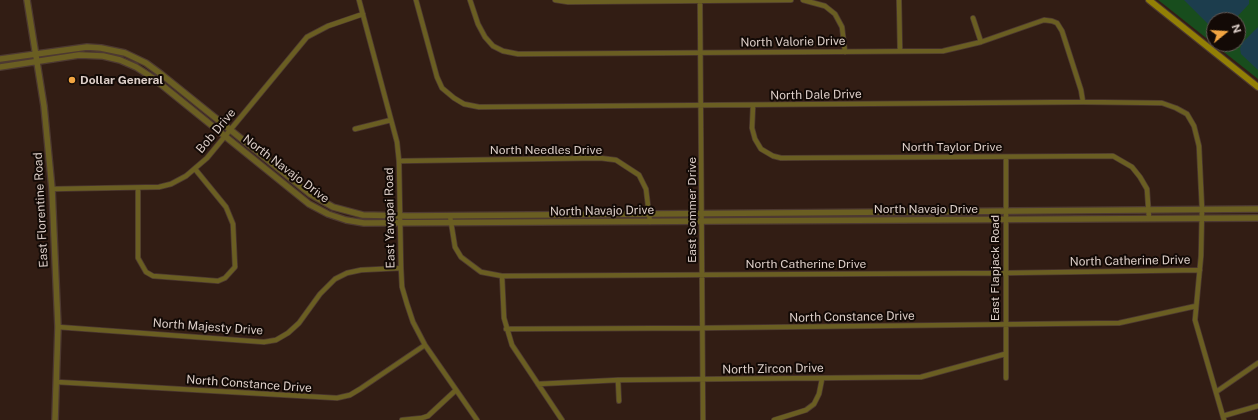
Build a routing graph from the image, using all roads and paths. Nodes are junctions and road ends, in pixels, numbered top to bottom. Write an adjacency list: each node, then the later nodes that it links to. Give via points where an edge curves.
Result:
1 (28, 0): 16 (street, East Florentine Road)
2 (359, 0): 11 (street, East Yavapai Road)
3 (416, 0): 25 (street, North Dale Drive, via 442,88 464,104 479,107)
4 (470, 0): 17 (street, North Valorie Drive, via 485,37 493,46 503,51 518,54)
5 (555, 0): 6 (street)
6 (700, 0): 7 (street); 17 (street, East Sommer Drive)
7 (791, 0)
8 (803, 0): 15 (street, via 825,6 835,14 842,27)
9 (899, 0): 14 (street)
10 (1150, 0): 23 (main road)
11 (363, 14): 27 (street, East Yavapai Road); 29 (street, Bob Drive, via 328,26 307,37)
12 (973, 18): 13 (street)
13 (981, 42): 14 (street, North Valorie Drive, via 943,51); 24 (street, North Valorie Drive, via 1044,20 1058,23)
14 (900, 50): 15 (street, North Valorie Drive)
15 (845, 52): 17 (street, North Valorie Drive)
16 (36, 53): 18 (street, North Navajo Drive); 19 (street, East Florentine Road); 21 (street, North Navajo Drive, via 87,47 113,50 142,61)
17 (701, 53): 25 (street, East Sommer Drive)
18 (0, 58)
19 (37, 61): 20 (street, North Navajo Drive); 22 (street, North Navajo Drive, via 79,55 103,56 136,67); 36 (street, East Florentine Road, via 49,145)
20 (0, 67)
21 (166, 78): 22 (street); 29 (street, North Navajo Drive)
22 (161, 84): 30 (street, North Navajo Drive)
23 (1258, 87)
24 (1083, 102): 26 (street, North Dale Drive); 38 (street, North Dale Drive, via 1162,103 1187,114 1194,126 1199,146)
25 (701, 106): 26 (street, North Dale Drive); 43 (street, East Sommer Drive)
26 (753, 106): 31 (street, North Taylor Drive, via 752,128 755,139 761,149 781,158)
27 (391, 120): 28 (street); 32 (street, East Yavapai Road)
28 (354, 129)
29 (230, 130): 30 (street, Bob Drive); 35 (street, North Navajo Drive)
30 (225, 136): 33 (street, Bob Drive); 37 (street, North Navajo Drive)
31 (1006, 157): 40 (street, North Taylor Drive, via 1114,156 1132,167 1140,177 1147,189); 41 (street, East Flapjack Road)
32 (400, 161): 42 (street, North Needles Drive, via 600,158 616,160 639,175 646,189); 44 (street, East Yavapai Road)
33 (195, 169): 34 (street, Bob Drive, via 171,184); 34 (street, via 226,207 233,224 235,267 225,278 218,281 153,276 146,272 138,258)
34 (138, 188): 36 (street, Bob Drive)
35 (301, 188): 37 (street); 44 (street, North Navajo Drive, via 320,201 348,212)
36 (52, 189): 61 (street, East Florentine Road)
37 (296, 194): 52 (street, North Navajo Drive, via 316,208 346,220)
38 (1202, 209): 39 (street, North Navajo Drive); 40 (street, North Navajo Drive); 47 (street, North Dale Drive)
39 (1258, 209)
40 (1149, 210): 41 (street, North Navajo Drive); 46 (street, North Taylor Drive)
41 (1006, 211): 43 (street, North Navajo Drive); 49 (street, East Flapjack Road)
42 (650, 214): 43 (street, North Navajo Drive); 45 (street, North Navajo Drive); 51 (street, North Needles Drive)
43 (701, 214): 50 (street, East Sommer Drive)
44 (400, 216): 45 (street, North Navajo Drive); 52 (street, East Yavapai Road)
45 (450, 216): 53 (street, North Catherine Drive)
46 (1149, 218): 47 (street, North Navajo Drive); 49 (street, North Navajo Drive)
47 (1202, 218): 48 (street, North Navajo Drive); 55 (street, North Dale Drive)
48 (1258, 218)
49 (1005, 219): 50 (street, North Navajo Drive); 56 (street, East Flapjack Road)
50 (701, 221): 51 (street, North Navajo Drive); 57 (street, East Sommer Drive)
51 (650, 222): 53 (street, North Navajo Drive)
52 (400, 224): 53 (street, North Navajo Drive); 54 (street, East Yavapai Road)
53 (451, 224): 58 (street, North Catherine Drive, via 455,247 461,257 481,272)
54 (401, 268): 61 (street, North Majesty Drive, via 361,270 335,279 298,323 276,340 264,342); 64 (street, East Yavapai Road, via 406,304)
55 (1200, 270): 56 (street, North Catherine Drive); 59 (street, North Dale Drive)
56 (1005, 273): 57 (street, North Catherine Drive); 60 (street, East Flapjack Road)
57 (702, 275): 58 (street, North Catherine Drive); 63 (street, East Sommer Drive)
58 (502, 276): 62 (street)
59 (1196, 306): 60 (street, North Constance Drive, via 1119,323); 74 (street, North Dale Drive, via 1197,332)
60 (1006, 325): 63 (street, North Constance Drive); 65 (street, East Flapjack Road)
61 (58, 327): 71 (street, East Florentine Road)
62 (506, 328): 63 (street, North Constance Drive); 72 (street, via 515,352)
63 (702, 328): 70 (street, East Sommer Drive)
64 (425, 345): 71 (street, North Constance Drive, via 360,389 337,398); 73 (street, East Yavapai Road)
65 (1005, 354): 67 (street, East Flapjack Road); 68 (street, North Zircon Drive, via 921,377)
66 (1258, 363): 74 (street)
67 (1006, 378)
68 (822, 379): 70 (street, North Zircon Drive); 83 (street, via 814,404 806,410)
69 (618, 380): 70 (street, North Zircon Drive); 72 (street, North Zircon Drive); 75 (street)
70 (703, 380): 82 (street, East Sommer Drive)
71 (57, 382): 78 (street, East Florentine Road)
72 (538, 384): 81 (street)
73 (456, 390): 79 (street, via 428,416); 80 (street, East Yavapai Road)
74 (1216, 392): 77 (street, North Dale Drive)
75 (619, 401)
76 (1258, 406): 77 (street)
77 (1223, 418)
78 (55, 420)
79 (402, 420)
80 (477, 420)
81 (562, 420)
82 (703, 420)
83 (774, 420)

